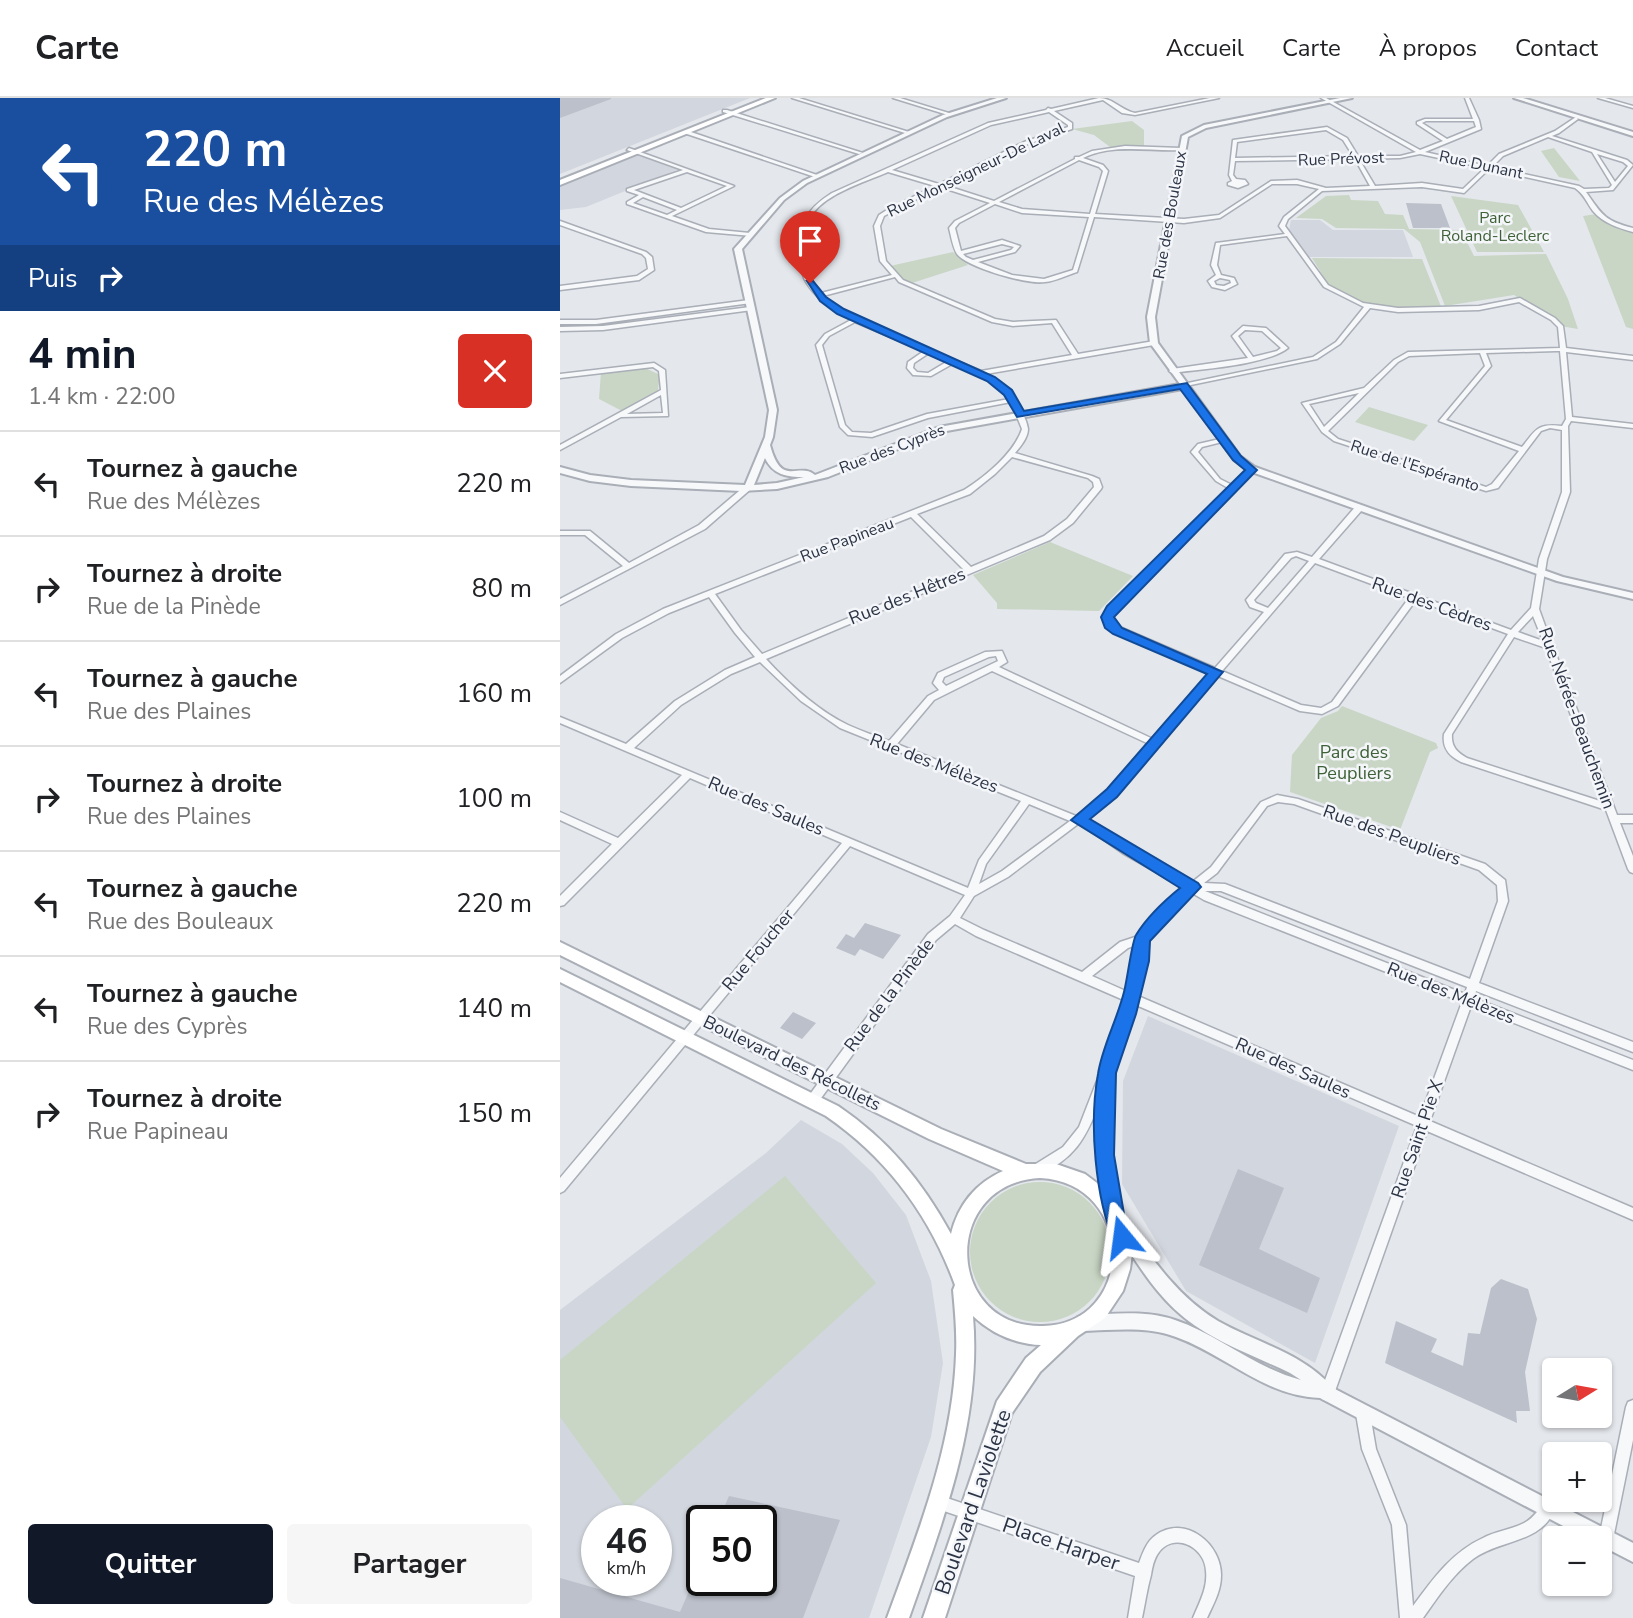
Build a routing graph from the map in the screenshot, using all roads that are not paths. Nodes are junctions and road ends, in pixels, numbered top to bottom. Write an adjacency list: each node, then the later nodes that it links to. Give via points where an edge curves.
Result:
1 (757, 98): 16 (main road)
2 (772, 98): 17 (main road)
3 (794, 98): 22 (street)
4 (895, 98): 18 (street)
5 (998, 98): 18 (street)
6 (1105, 98): 7 (street, via 1138,114); 15 (street)
7 (1217, 98)
8 (1323, 98): 13 (street, Rue Dunant)
9 (1349, 98): 13 (street, Rue des Bouleaux)
10 (1467, 98): 20 (street)
11 (1517, 98): 19 (street)
12 (1600, 98): 14 (street)
13 (1330, 102): 26 (street, Rue des Bouleaux, via 1197,129 1185,136); 28 (street, Rue Dunant)
14 (1633, 107)
15 (1048, 109): 36 (street, via 990,124); 41 (street, Rue Monseigneur-De Laval, via 1070,128 1026,143)
16 (725, 111): 17 (street); 27 (main road)
17 (733, 113): 21 (main road); 30 (street)
18 (950, 114): 22 (street)
19 (1576, 118): 23 (street); 24 (street)
20 (1477, 120): 25 (street, Rue Prévost, via 1479,128); 25 (street, via 1419,123)
21 (686, 132): 27 (main road); 38 (street)
22 (907, 132): 30 (street)
23 (1633, 134)
24 (1548, 136): 29 (street); 34 (street, via 1501,155)
25 (1447, 141): 28 (street, Rue Prévost)
26 (1181, 149): 31 (street, via 1113,148); 51 (street, Rue des Bouleaux)
27 (633, 151): 35 (street); 37 (main road); 40 (main road)
28 (1420, 152): 32 (street, Rue Prévost); 34 (street, Rue Dunant)
29 (1594, 152): 43 (street); 43 (street, via 1632,166)
30 (861, 153): 38 (street)
31 (1077, 158): 47 (street); 49 (street, via 1105,170)
32 (1357, 159): 33 (street, Rue Prévost); 33 (street, via 1345,138 1327,128 1316,128 1236,141); 42 (street)
33 (1232, 160): 39 (street)
34 (1488, 167): 42 (street, via 1462,191 1426,185); 45 (street, Rue Dunant, via 1571,184)
35 (688, 170): 46 (street, via 629,190); 48 (street, via 731,187)
36 (888, 170): 41 (street); 61 (street, via 827,198 807,216 802,230 804,267)
37 (560, 176)
38 (817, 176): 55 (street, via 784,197)
39 (1234, 180)
40 (560, 183)
41 (939, 186): 47 (street); 58 (street, Rue Monseigneur-De Laval, via 889,210 878,221 882,258)
42 (1373, 186): 44 (street)
43 (1615, 186): 45 (street)
44 (1325, 189): 51 (street, via 1271,183 1220,216); 54 (street, via 1313,193 1286,218 1282,226)
45 (1583, 191): 53 (street, via 1601,216)
46 (643, 195): 48 (street); 50 (street, via 629,203)
47 (992, 203): 49 (street, via 1030,212); 56 (street, via 954,225)
48 (682, 210): 50 (street)
49 (1093, 216): 51 (street); 57 (street, via 1079,267 1064,276 1024,280)
50 (666, 217): 55 (street, via 708,231)
51 (1169, 220): 68 (street, Rue des Bouleaux, via 1151,317)
52 (560, 223): 60 (street, via 644,253 651,270 639,278)
53 (1633, 230)
54 (1286, 234): 59 (street, via 1218,244 1214,265); 63 (street, via 1328,288)
55 (750, 235): 62 (street, via 737,252)
56 (960, 253): 57 (street); 57 (street, via 1002,242 1017,246)
57 (970, 262)
58 (893, 276): 61 (street); 72 (street, via 994,321 1054,321)
59 (1219, 276)
60 (560, 288)
61 (820, 295): 65 (street)
62 (750, 305): 64 (street); 90 (street, via 772,401)
63 (1367, 306): 69 (street, Rue Nérée-Beauchemin, via 1479,308 1520,300 1559,325); 79 (street, Rue des Cyprès, via 1335,345 1315,358)
64 (662, 317): 66 (street); 67 (street)
65 (857, 320): 70 (street); 82 (street, via 827,335 819,345 842,426 850,435 872,435 927,416)
66 (560, 322)
67 (560, 329)
68 (1154, 343): 72 (street); 76 (street)
69 (1563, 350): 71 (street, Rue de l'Espéranto); 74 (street, Rue de l'Espéranto); 85 (street, Rue Nérée-Beauchemin)
70 (929, 351): 75 (street); 75 (street, via 911,362 915,374 929,375)
71 (1482, 352): 80 (street, Rue de l'Espéranto, via 1404,356); 92 (street, via 1488,366 1442,421)
72 (1076, 356): 77 (street)
73 (1251, 358): 73 (street, via 1279,353 1285,348 1261,328 1241,329 1236,338); 76 (street)
74 (1633, 358)
75 (953, 361): 77 (street)
76 (1172, 371): 79 (street)
77 (979, 373): 82 (street)
78 (560, 376): 81 (street, via 654,365 662,370)
79 (1183, 386): 83 (street, Rue des Cyprès); 89 (street)
80 (1366, 390): 88 (street, Rue de l'Espéranto); 88 (street, Rue de l'Espéranto, via 1306,403)
81 (664, 391): 84 (street); 84 (street, via 666,415)
82 (1013, 400): 83 (street)
83 (1021, 415): 93 (street, Rue Papineau, via 1024,435); 96 (street, Rue des Cyprès, via 930,432)
84 (619, 416): 91 (street)
85 (1569, 419): 86 (street); 87 (street, Rue Nérée-Beauchemin)
86 (1633, 426)
87 (1565, 428): 92 (street, Rue de l'Espéranto, via 1542,428); 105 (street, Rue Nérée-Beauchemin, via 1566,492)
88 (1324, 431): 92 (street, Rue de l'Espéranto, via 1336,440 1483,489 1495,486)
89 (1224, 440): 95 (street); 98 (street, via 1200,445 1194,452 1218,480)
90 (766, 446): 96 (street, via 770,464 782,472); 97 (street)
91 (560, 447)
92 (1523, 450)
93 (1009, 454): 100 (street, Rue Papineau, via 975,487); 104 (street, Rue des Hêtres, via 1090,477 1098,487 1057,531)
94 (560, 470): 97 (street, Rue des Cyprès, via 614,481)
95 (1252, 470): 98 (street); 99 (street)
96 (835, 472): 97 (street, Rue des Cyprès, via 791,484)
97 (748, 488): 103 (street, via 702,527)
98 (1233, 488): 116 (street, via 1108,617 1118,631)
99 (1359, 508): 102 (street, Rue de la Pinède); 105 (street)
100 (912, 514): 104 (street); 106 (street, Rue Papineau)
101 (560, 533): 103 (street, via 587,533)
102 (1313, 560): 108 (street, Rue des Cèdres); 111 (street, Rue de la Pinède); 111 (street, via 1289,555 1251,598 1253,605)
103 (628, 566): 109 (street)
104 (969, 570): 114 (street, Rue des Hêtres)
105 (1542, 572): 107 (street); 110 (street, Rue Nérée-Beauchemin)
106 (710, 593): 114 (street, Rue des Mélèzes); 117 (street, Rue Papineau, via 629,630)
107 (1633, 596)
108 (1414, 597): 112 (street, Rue des Cèdres); 116 (street, via 1326,710 1304,710)
109 (560, 602)
110 (1535, 609): 112 (street); 113 (street, Rue Nérée-Beauchemin)
111 (1269, 611): 116 (street, Rue de la Pinède)
112 (1512, 634): 113 (street, Rue des Cèdres); 125 (street, via 1448,734 1450,749 1464,760)
113 (1551, 647): 125 (street, Rue Nérée-Beauchemin)
114 (760, 657): 121 (street, Rue des Mélèzes, via 811,707); 122 (street, Rue des Hêtres, via 689,694)
115 (994, 668): 118 (street); 118 (street, via 1004,660 1001,654 993,653 941,675 937,681); 120 (street)
116 (1216, 672): 120 (street, Rue de la Pinède)
117 (560, 681)
118 (945, 691): 121 (street, via 930,698)
119 (560, 720): 122 (street, Rue des Saules)
120 (1154, 743): 129 (street, Rue de la Pinède, via 1112,793)
121 (890, 746): 124 (street, Rue des Mélèzes)
122 (628, 748): 123 (street, Rue des Saules)
123 (689, 774): 130 (street, Rue des Saules); 131 (street)
124 (1028, 799): 129 (street, Rue des Mélèzes); 135 (street, Rue de la Pinède, via 982,863)
125 (1610, 808): 127 (street, Rue Nérée-Beauchemin)
126 (560, 817): 131 (street)
127 (1614, 819): 128 (street); 132 (street, Rue Nérée-Beauchemin)
128 (1633, 819)
129 (1079, 820): 134 (street, Rue des Mélèzes); 135 (street, Rue de la Pinède)
130 (848, 842): 135 (street, Rue des Saules); 145 (street, Rue Foucher)
131 (619, 843): 136 (street)
132 (1633, 869)
133 (1502, 883): 134 (street, Rue des Peupliers, via 1482,867 1277,798 1264,804 1216,868); 142 (street, Rue Saint Pie X, via 1503,901)
134 (1192, 887): 138 (street); 142 (street, Rue des Mélèzes, via 1222,887); 144 (street, Rue des Mélèzes, via 1207,897)
135 (971, 893): 137 (street, Rue de la Pinède)
136 (560, 902)
137 (954, 919): 141 (street, Rue des Saules); 150 (street, Rue de la Pinède, via 932,937)
138 (1142, 939): 141 (street, via 1124,945); 143 (street, Boulevard Laviolette)
139 (560, 948): 145 (main road, Boulevard des Récollets)
140 (560, 975): 146 (main road, Boulevard des Récollets)
141 (1085, 976): 143 (street, Rue des Saules)
142 (1473, 984): 144 (street, Rue Saint Pie X); 147 (street, Rue des Mélèzes)
143 (1131, 997): 149 (street, Boulevard Laviolette); 152 (street, Rue des Saules)
144 (1467, 999): 148 (street, Rue des Mélèzes); 152 (street, Rue Saint Pie X)
145 (701, 1018): 146 (street, Rue Foucher); 150 (main road, Boulevard des Récollets)
146 (686, 1038): 151 (main road, Boulevard des Récollets); 154 (street, Rue Foucher)
147 (1633, 1047)
148 (1633, 1065)
149 (1107, 1073): 153 (street, Boulevard Laviolette, via 1078,1139 1067,1151); 157 (street, Boulevard Laviolette, via 1103,1136)
150 (827, 1080): 151 (street, Rue de la Pinède); 153 (main road, Boulevard des Récollets, via 935,1134)
151 (812, 1101): 158 (main road, Boulevard des Récollets, via 858,1128 902,1170 925,1201)
152 (1422, 1124): 156 (street, Rue des Saules); 160 (street, Rue Saint Pie X)
153 (1030, 1172): 157 (main road, Boulevard des Récollets, via 1061,1173 1085,1182); 158 (main road, Boulevard Laviolette, via 994,1186 969,1212 958,1246)
154 (565, 1174): 155 (street, Rue Foucher)
155 (560, 1187)
156 (1633, 1214)
157 (1116, 1218): 159 (main road, Boulevard Laviolette, via 1123,1253 1119,1278 1104,1304); 160 (street, Boulevard des Récollets, via 1152,1272 1186,1309 1296,1367)
158 (960, 1277): 159 (main road, Boulevard des Récollets, via 974,1304 992,1322 1015,1332 1046,1335); 163 (main road, Boulevard Laviolette, via 964,1378)
159 (1078, 1326): 160 (street, Boulevard des Récollets, via 1133,1321 1167,1326 1291,1388); 165 (main road, Boulevard Laviolette, via 1033,1365 1008,1400)
160 (1324, 1392): 162 (street, Boulevard des Récollets)
161 (1633, 1407): 169 (street)
162 (1363, 1414): 164 (street, Boulevard des Récollets); 177 (street, via 1365,1437 1399,1525)
163 (938, 1502): 165 (street, Place Harper); 173 (main road, Boulevard Laviolette)
164 (1542, 1506)
165 (969, 1512): 172 (street, Place Harper); 174 (main road, Boulevard Laviolette)
166 (1546, 1512): 178 (street, via 1536,1525 1488,1542 1455,1564)
167 (1554, 1512): 168 (street, Boulevard des Récollets)
168 (1581, 1526)
169 (1609, 1526)
170 (1612, 1542): 171 (street, Boulevard des Récollets)
171 (1633, 1553)
172 (1145, 1572): 175 (street, Place Harper); 176 (street, Place Harper, via 1153,1547 1161,1539 1182,1534 1202,1545 1214,1578)
173 (898, 1618)
174 (934, 1618)
175 (1135, 1618)
176 (1200, 1618)
177 (1407, 1618)
178 (1413, 1618)

